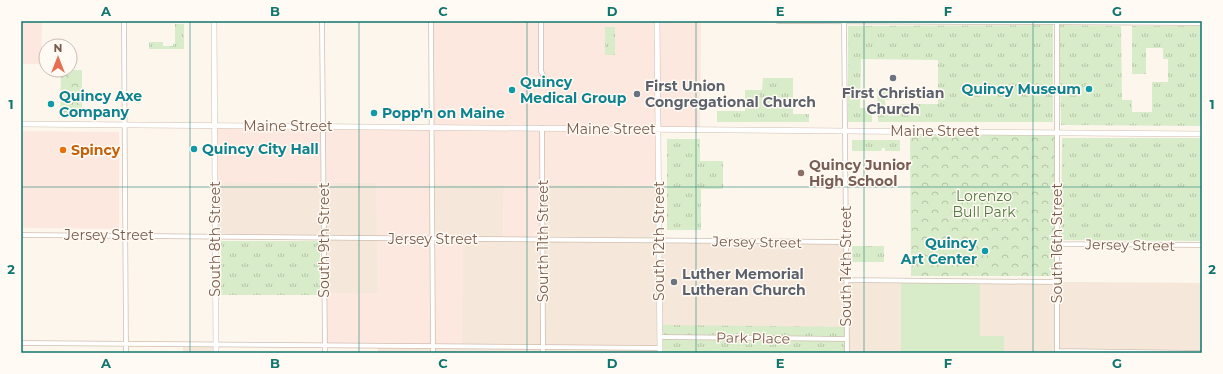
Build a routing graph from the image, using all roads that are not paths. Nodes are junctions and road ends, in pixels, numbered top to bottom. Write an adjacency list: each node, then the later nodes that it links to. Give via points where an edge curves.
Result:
1 (124, 21): 13 (street)
2 (214, 21): 14 (street, South 8th Street)
3 (322, 21): 15 (street, South 9th Street)
4 (431, 21): 16 (street)
5 (541, 21): 11 (street, via 541,71)
6 (657, 21): 18 (street, South 12th Street)
7 (778, 21): 8 (street)
8 (844, 21): 9 (street); 19 (street, South 14th Street)
9 (1057, 22): 10 (street); 20 (street, South 16th Street)
10 (1202, 23)
11 (544, 77)
12 (21, 124): 13 (street, Maine Street)
13 (125, 125): 14 (street, Maine Street); 23 (street)
14 (215, 126): 15 (street, Maine Street); 24 (street, South 8th Street)
15 (323, 127): 16 (street, Maine Street); 25 (street, South 9th Street)
16 (432, 128): 17 (street, Maine Street); 26 (street)
17 (542, 128): 18 (street, Maine Street); 27 (street, Sourth 11th Street)
18 (658, 129): 19 (street, Maine Street); 28 (street, South 12th Street)
19 (845, 131): 20 (street, Maine Street); 29 (street, South 14th Street)
20 (1057, 132): 21 (street, Maine Street); 30 (street, South 16th Street)
21 (1202, 134)
22 (21, 235): 23 (street, Jersey Street)
23 (125, 235): 24 (street, Jersey Street); 37 (street)
24 (215, 237): 25 (street, Jersey Street); 38 (street, South 8th Street)
25 (323, 238): 26 (street, Jersey Street); 39 (street, South 9th Street)
26 (433, 239): 27 (street, Jersey Street); 40 (street)
27 (543, 240): 28 (street, Jersey Street); 41 (street, Sourth 11th Street)
28 (659, 241): 29 (street, Jersey Street); 34 (street, South 12th Street)
29 (846, 242): 32 (street, South 14th Street)
30 (1057, 244): 31 (street, Jersey Street); 33 (street, South 16th Street)
31 (1202, 245)
32 (846, 280): 33 (street); 35 (street, South 14th Street)
33 (1057, 282): 43 (street, South 16th Street)
34 (660, 337): 35 (street, Park Place); 42 (street, South 12th Street)
35 (847, 338): 50 (street, South 14th Street)
36 (21, 342): 37 (street)
37 (126, 342): 38 (street); 45 (street)
38 (216, 343): 39 (street); 46 (street, South 8th Street)
39 (325, 345): 40 (street); 47 (street, South 9th Street)
40 (433, 346): 41 (street); 48 (street)
41 (543, 346): 42 (street); 49 (street, Sourth 11th Street)
42 (660, 350)
43 (1057, 352): 44 (street)
44 (1202, 352)
45 (126, 353)
46 (216, 353)
47 (324, 353)
48 (434, 353)
49 (543, 353)
50 (847, 353)

